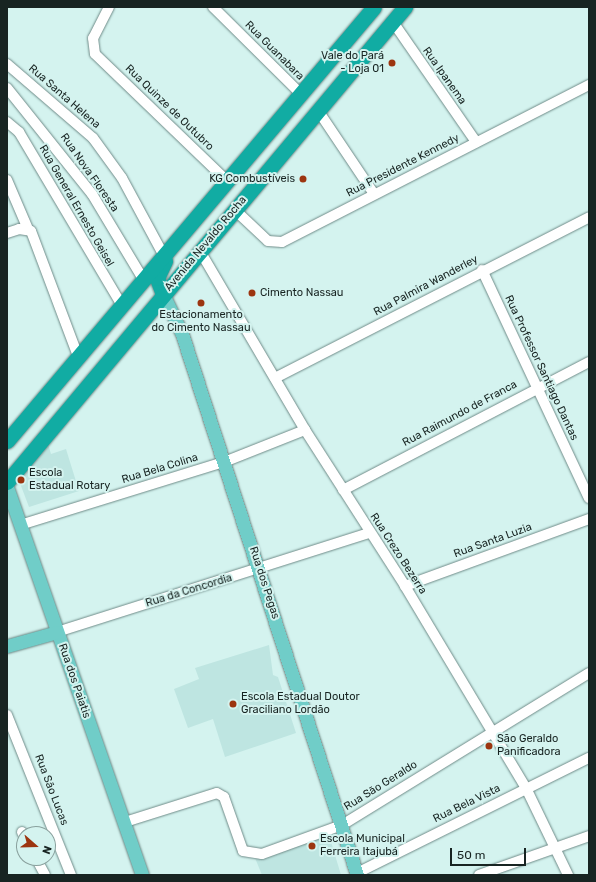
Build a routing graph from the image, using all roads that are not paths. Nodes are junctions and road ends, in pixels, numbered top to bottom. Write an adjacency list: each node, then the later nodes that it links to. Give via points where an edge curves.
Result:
1 (109, 7): 14 (street, Rua Quinze de Outubro, via 93,38 95,54)
2 (213, 7): 9 (street, Rua Guanabara)
3 (373, 7): 9 (highway)
4 (405, 7): 5 (highway, Avenida Nevaldo Rocha)
5 (393, 22): 10 (highway, Avenida Nevaldo Rocha); 12 (street, Rua Ipanema)
6 (7, 64): 21 (street, Rua Santa Helena, via 93,138 122,178)
7 (589, 85): 12 (street, Rua Presidente Kennedy)
8 (7, 88): 23 (street, Rua Nova Floresta, via 92,194)
9 (302, 94): 14 (highway)
10 (319, 112): 15 (street); 16 (highway, Avenida Nevaldo Rocha)
11 (7, 122): 25 (street, Rua General Ernesto Geisel, via 19,132)
12 (476, 142): 15 (street, Rua Presidente Kennedy)
13 (7, 180): 18 (street)
14 (224, 183): 21 (highway); 24 (highway, via 211,205 161,267 157,278)
15 (374, 194): 16 (street, Rua Presidente Kennedy, via 278,244 268,241)
16 (235, 210): 20 (highway, Avenida Nevaldo Rocha)
17 (589, 217): 22 (street, Rua Palmira Wanderley)
18 (28, 229): 19 (street); 26 (street, via 37,242)
19 (7, 233)
20 (200, 251): 24 (highway, Avenida Nevaldo Rocha); 28 (street, Rua Crezo Bezerra)
21 (163, 254): 23 (highway)
22 (482, 270): 28 (street, Rua Palmira Wanderley); 29 (street, Rua Professor Santiago Dantas)
23 (143, 279): 25 (highway)
24 (163, 294): 32 (main road, Rua dos Pegas, via 177,319); 33 (highway, Avenida Nevaldo Rocha)
25 (121, 304): 26 (highway)
26 (78, 356): 31 (highway)
27 (589, 364): 29 (street, Rua Raimundo de Franca)
28 (275, 378): 30 (street, Rua Crezo Bezerra)
29 (536, 387): 35 (street, Rua Raimundo de Franca); 36 (street, Rua Professor Santiago Dantas)
30 (305, 430): 32 (street, Rua Bela Colina); 35 (street, Rua Crezo Bezerra)
31 (7, 441)
32 (224, 462): 38 (street, Rua Bela Colina); 40 (main road, Rua dos Pegas)
33 (7, 482)
34 (7, 487): 38 (main road, Rua dos Paiatis)
35 (343, 490): 39 (street, Rua Crezo Bezerra)
36 (589, 498)
37 (589, 519): 41 (street, Rua Santa Luzia)
38 (20, 525): 42 (main road, Rua dos Paiatis)
39 (370, 533): 40 (street, Rua da Concordia); 41 (street, Rua Crezo Bezerra)
40 (260, 570): 42 (street, Rua da Concordia); 50 (main road, Rua dos Pegas)
41 (405, 586): 46 (street, Rua Crezo Bezerra)
42 (57, 632): 43 (main road, Rua da Concordia); 49 (main road, Rua dos Paiatis)
43 (7, 646)
44 (589, 673): 46 (street, Rua São Geraldo)
45 (7, 715): 56 (street, Rua São Lucas)
46 (492, 732): 48 (street, Rua Crezo Bezerra); 50 (street, Rua São Geraldo)
47 (589, 758): 48 (street, Rua Bela Vista)
48 (526, 788): 52 (street, Rua Crezo Bezerra); 54 (street, Rua Bela Vista)
49 (125, 822): 50 (street, Rua São Geraldo, via 204,794 217,793 224,797 239,844 249,854 262,854); 57 (main road, Rua dos Paiatis)
50 (342, 825): 54 (main road, Rua dos Pegas)
51 (589, 836): 52 (street)
52 (555, 848): 58 (street); 59 (street, Rua Crezo Bezerra)
53 (40, 866): 55 (street)
54 (357, 874)
55 (45, 875)
56 (71, 875)
57 (142, 875)
58 (480, 875)
59 (568, 875)

